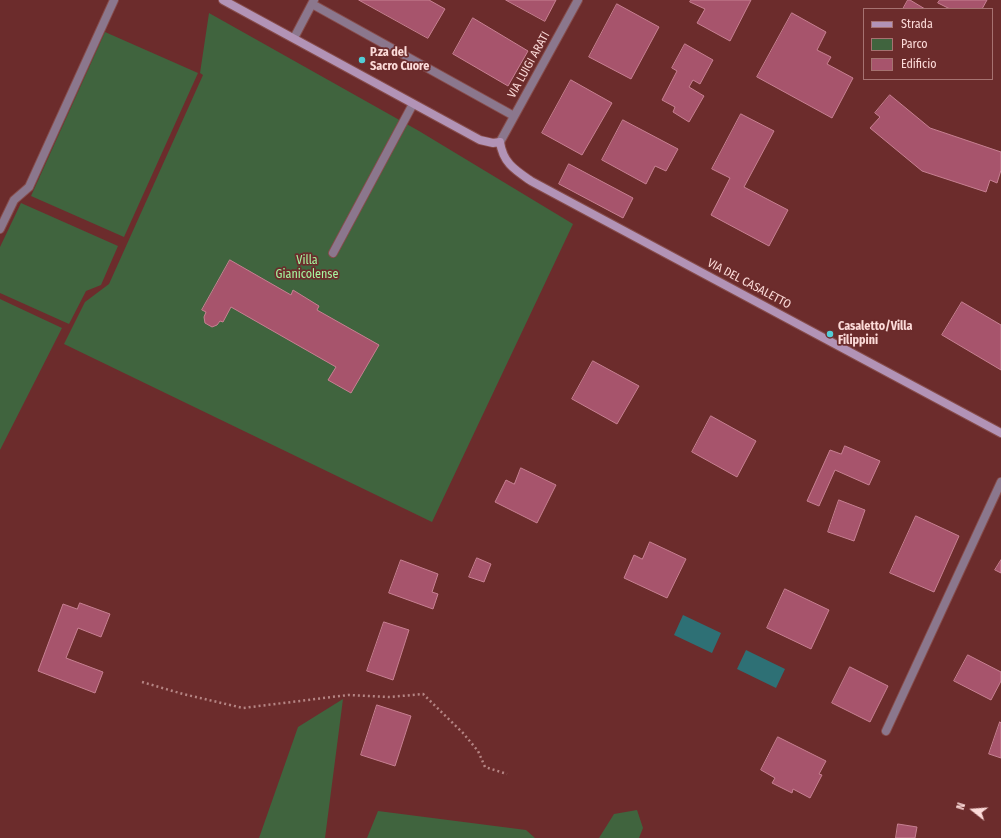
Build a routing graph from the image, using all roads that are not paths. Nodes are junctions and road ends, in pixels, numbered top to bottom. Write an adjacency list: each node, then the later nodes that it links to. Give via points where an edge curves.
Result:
1 (114, 0): 9 (street, via 29,187 14,200)
2 (223, 0): 5 (street)
3 (578, 0): 7 (street, VIA LUIGI ARATI)
4 (313, 2): 5 (street); 7 (street)
5 (294, 38): 6 (street)
6 (413, 104): 8 (street, via 480,140); 10 (street)
7 (514, 116): 8 (street, VIA LUIGI ARATI)
8 (500, 142): 11 (street, VIA DEL CASALETTO, via 501,150 511,166 531,181)
9 (0, 229)
10 (333, 253)
11 (1001, 434)
12 (1001, 482): 13 (street)
13 (886, 731)

